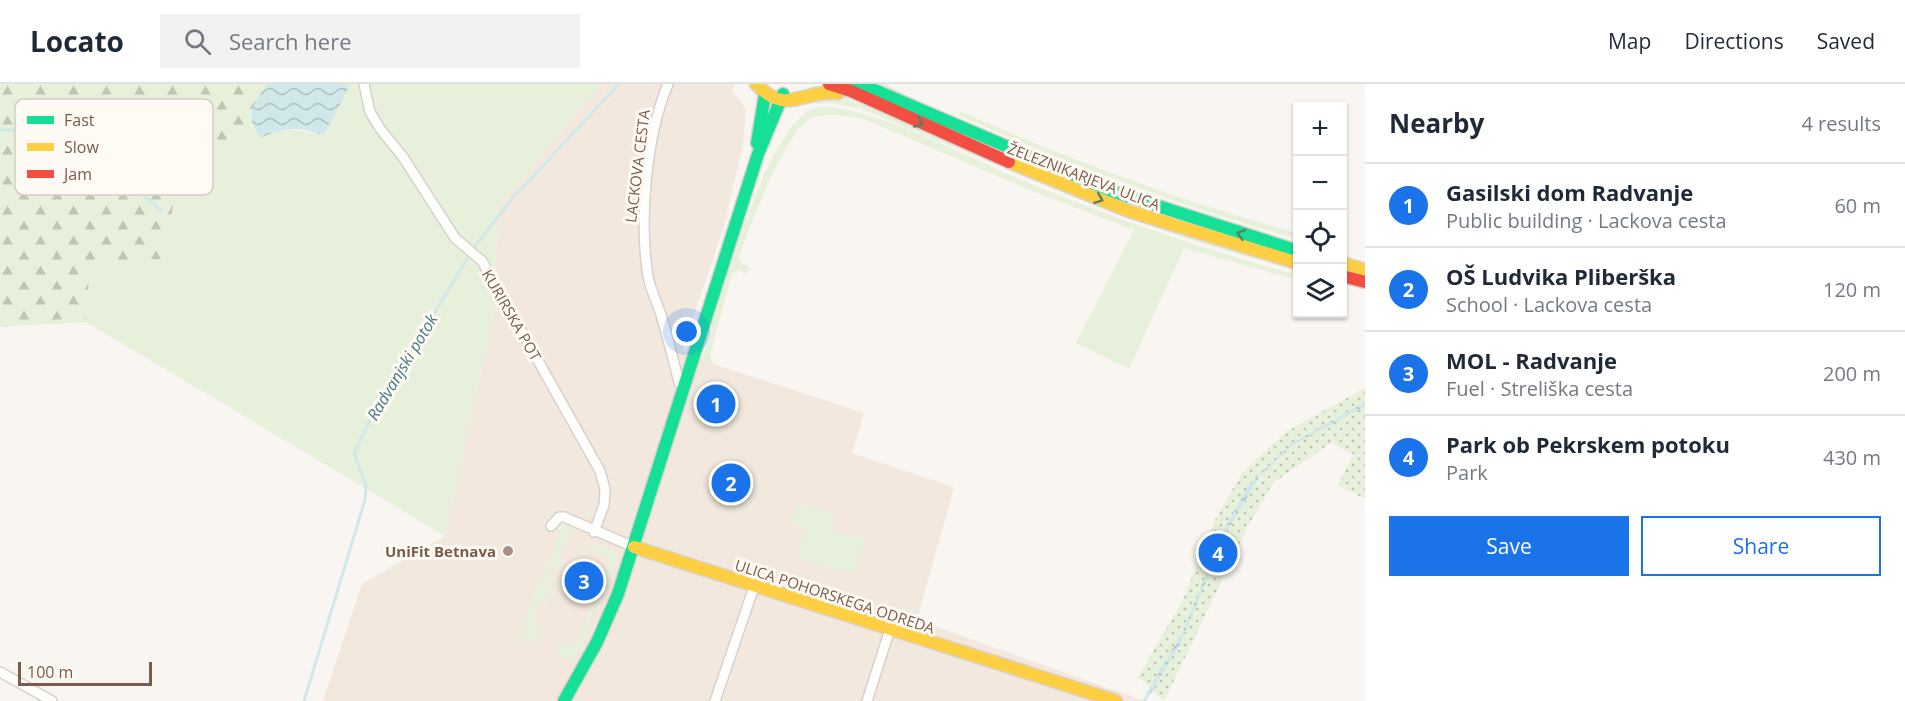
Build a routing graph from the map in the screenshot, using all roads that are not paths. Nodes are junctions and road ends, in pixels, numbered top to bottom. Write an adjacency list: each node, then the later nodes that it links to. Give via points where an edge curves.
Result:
1 (364, 84): 17 (street, KURIRSKA POT, via 370,112 381,130 455,238 473,252 592,453 605,489)
2 (668, 84): 15 (street, LACKOVA CESTA, via 660,102 649,167 643,234 648,278)
3 (829, 84): 6 (street)
4 (854, 84): 6 (street)
5 (814, 87): 6 (street); 7 (street)
6 (868, 91): 9 (street, ŽELEZNIKARJEVA ULICA, one-way to 6, via 1123,195); 10 (street, ŽELEZNIKARJEVA ULICA, one-way to 10, via 1049,180 1129,211)
7 (770, 92): 8 (street, via 757,138); 8 (street, via 779,115 765,150)
8 (758, 154): 15 (street)
9 (1293, 249)
10 (1293, 261)
11 (1345, 264): 12 (street)
12 (1365, 270)
13 (1347, 277): 14 (street)
14 (1365, 282)
15 (684, 390): 18 (street)
16 (551, 526): 17 (street, ULICA POHORSKEGA ODREDA, via 564,517)
17 (594, 532): 18 (street, ULICA POHORSKEGA ODREDA)
18 (634, 547): 19 (street, ULICA POHORSKEGA ODREDA); 23 (street, via 607,622)
19 (754, 587): 20 (street, ULICA POHORSKEGA ODREDA); 24 (street)
20 (890, 629): 25 (street); 26 (street, ULICA POHORSKEGA ODREDA)
21 (0, 672): 22 (street)
22 (52, 701)
23 (564, 701)
24 (715, 701)
25 (867, 701)
26 (1116, 701)

